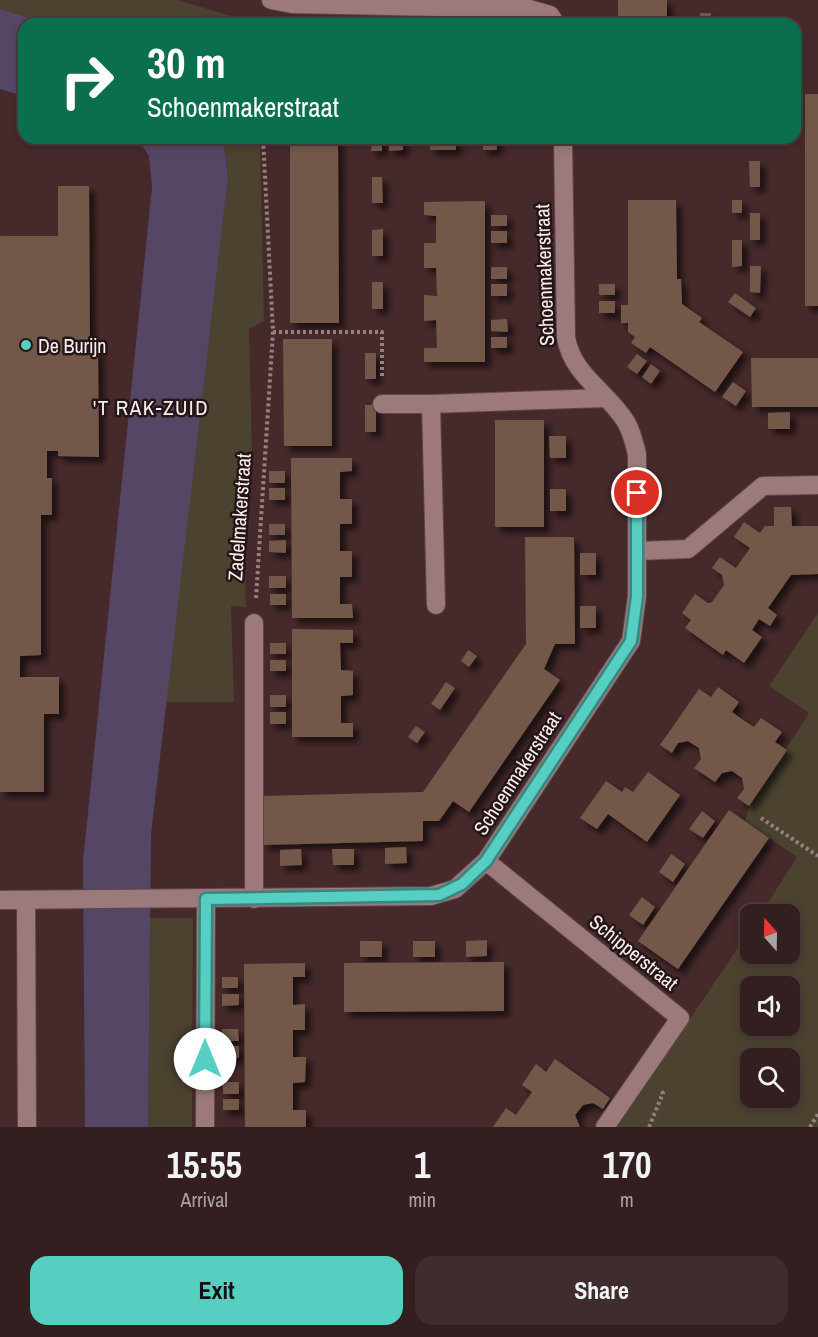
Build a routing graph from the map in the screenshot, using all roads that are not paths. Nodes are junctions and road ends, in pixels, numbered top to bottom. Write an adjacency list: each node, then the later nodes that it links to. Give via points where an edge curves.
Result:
1 (271, 0): 2 (street, via 292,4)
2 (542, 5): 3 (street)
3 (552, 18)
4 (563, 144): 5 (street, Schoenmakerstraat, via 566,338 575,365)
5 (605, 398): 7 (street); 9 (street, Schoenmakerstraat, via 627,423 637,454)
6 (382, 404): 7 (street)
7 (431, 404): 10 (street)
8 (818, 485): 9 (street, via 763,486 688,549)
9 (638, 551): 12 (street, Schoenmakerstraat, via 631,641)
10 (436, 605)
11 (254, 623): 14 (street)
12 (486, 861): 14 (street, Schoenmakerstraat, via 462,884 439,895); 19 (street, Schipperstraat, via 680,1017)
13 (206, 899): 14 (street, Schoenmakerstraat); 16 (street, Schoenmakerstraat); 18 (street)
14 (254, 899)
15 (0, 900): 16 (street)
16 (26, 900): 17 (street)
17 (27, 1127)
18 (205, 1127)
19 (605, 1127)

